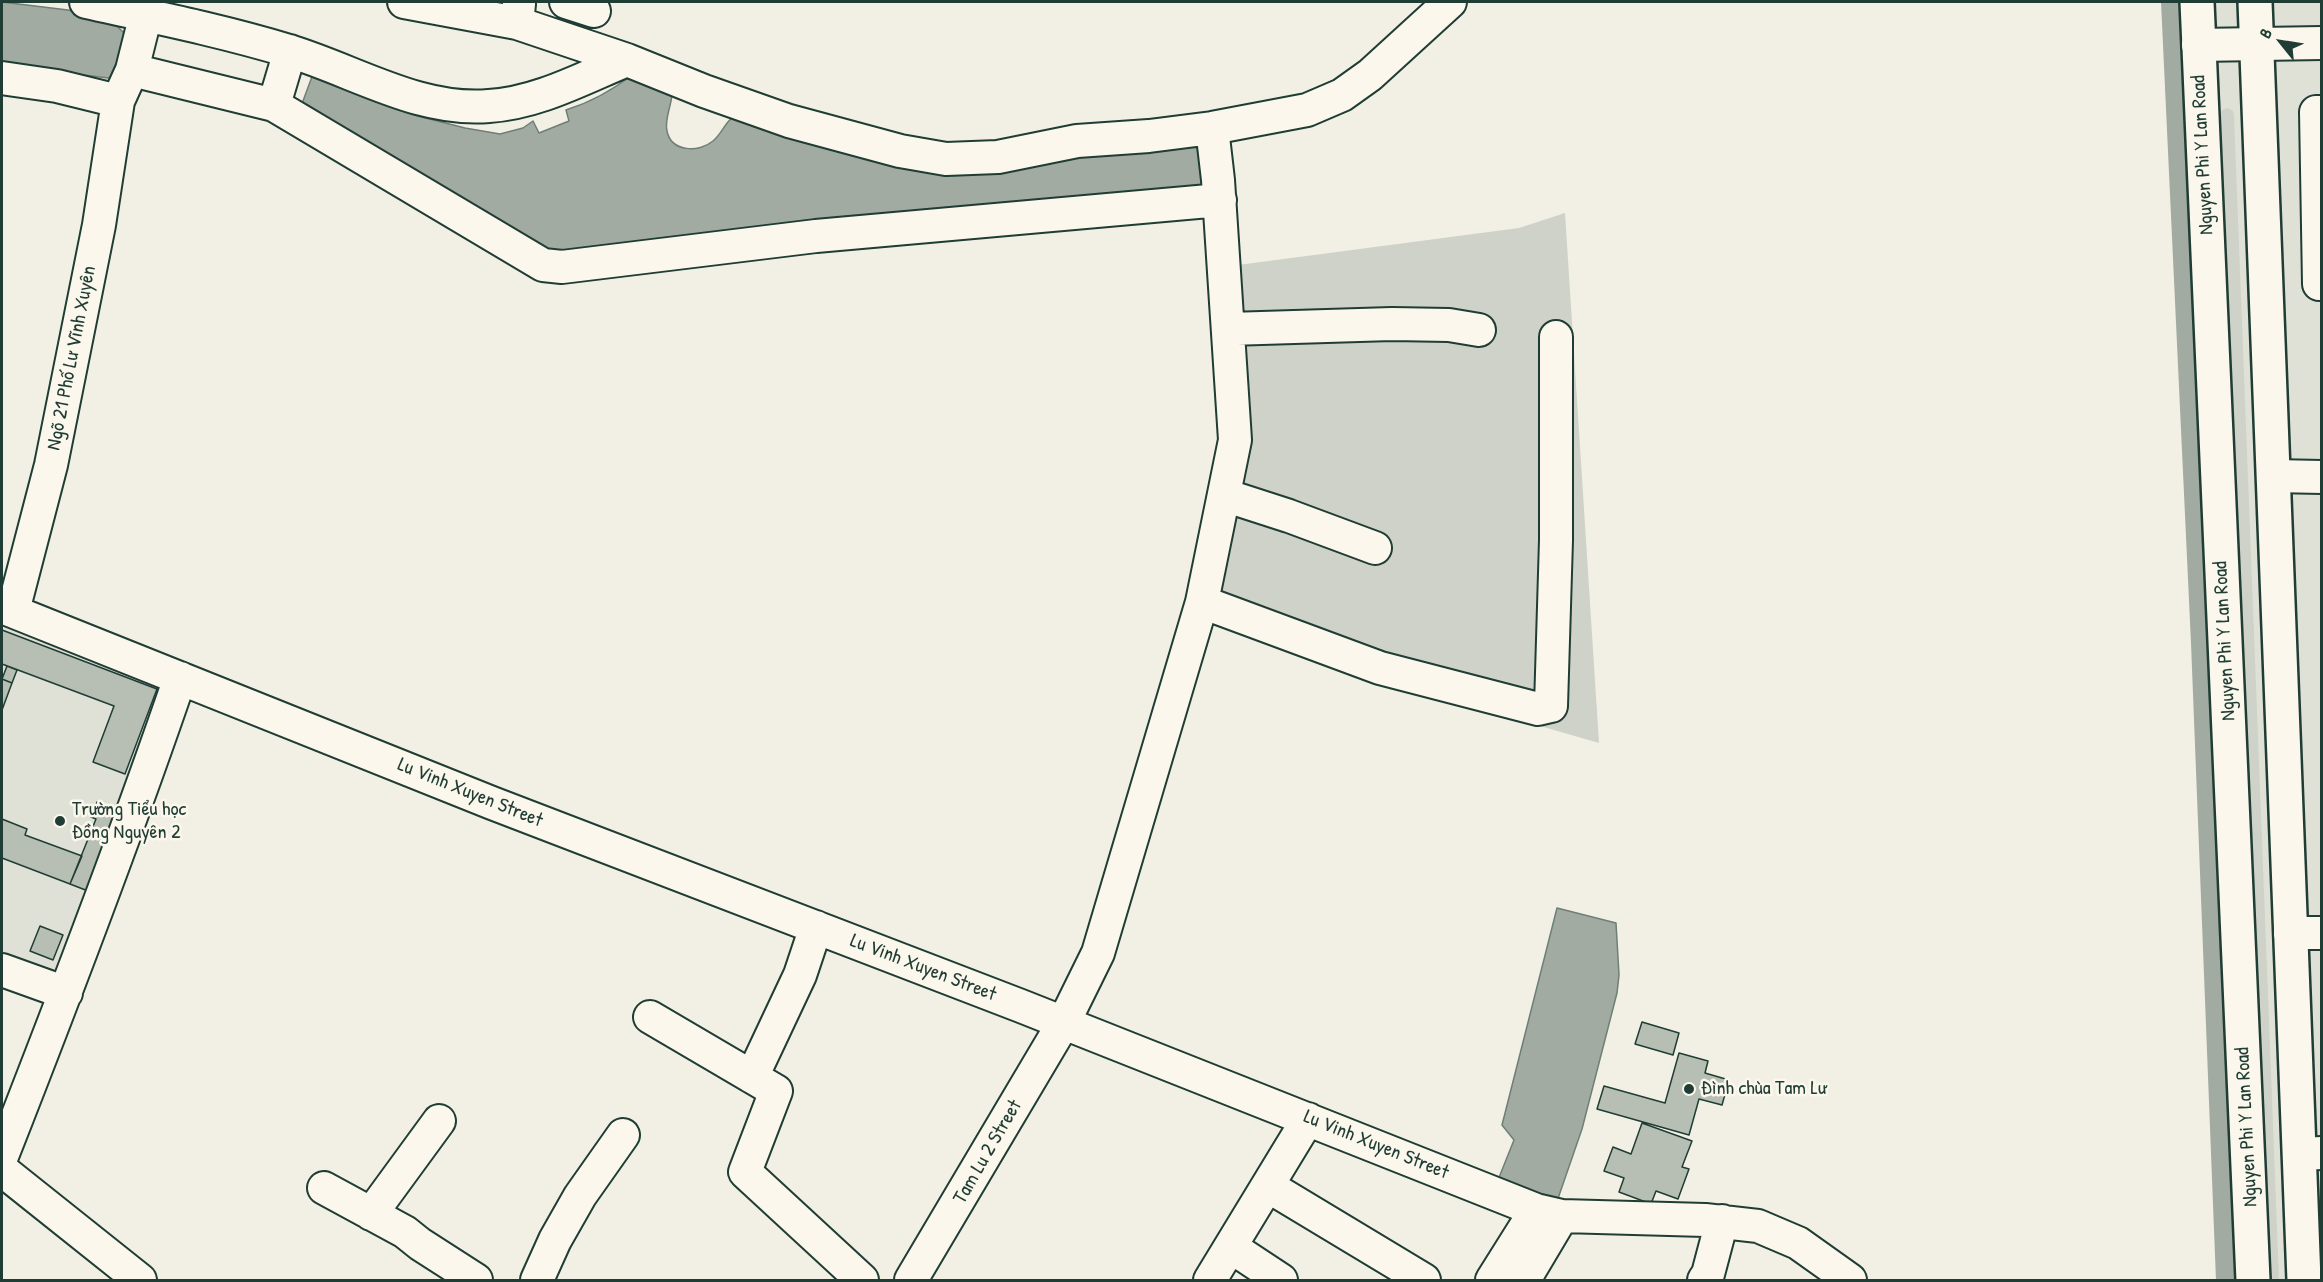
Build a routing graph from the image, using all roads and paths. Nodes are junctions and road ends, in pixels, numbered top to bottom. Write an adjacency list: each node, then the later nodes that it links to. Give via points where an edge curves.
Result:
1 (86, 2): 6 (street)
2 (406, 2): 7 (street)
3 (1450, 2): 18 (street, via 1370,75 1341,95 1307,110)
4 (2197, 2): 9 (main road, Nguyen Phi Y Lan Road)
5 (2255, 2): 10 (main road)
6 (147, 8): 11 (street); 13 (street, Ngõ 21 Phố Lư Vĩnh Xuyên)
7 (518, 12): 12 (street)
8 (2322, 43): 10 (street)
9 (2198, 45): 10 (street); 62 (main road, Nguyen Phi Y Lan Road)
10 (2257, 45): 24 (main road)
11 (290, 51): 12 (street, via 411,96 459,107 517,103); 16 (street)
12 (627, 60): 18 (street, via 789,121 900,151 946,159 998,157 1077,141)
13 (133, 66): 15 (street, Ngõ 21 Phố Lư Vĩnh Xuyên); 16 (street)
14 (2, 78): 15 (street)
15 (118, 101): 29 (street, Ngõ 21 Phố Lư Vĩnh Xuyên, via 99,225 53,454)
16 (274, 105): 19 (street, via 543,265 562,267)
17 (2322, 111): 20 (street, via 2316,111)
18 (1212, 128): 19 (street, Tam Lu 2 Street)
19 (1219, 190): 21 (street, Tam Lu 2 Street)
20 (2319, 284)
21 (1228, 329): 22 (street, via 1392,324); 26 (street, Tam Lu 2 Street, via 1235,440)
22 (1479, 330)
23 (1556, 337): 28 (street, via 1551,705 1538,709 1380,668)
24 (2273, 476): 25 (street); 32 (main road)
25 (2322, 477)
26 (1224, 495): 27 (street); 28 (street, Tam Lu 2 Street)
27 (1375, 548)
28 (1202, 602): 36 (street, Tam Lu 2 Street, via 1098,953)
29 (7, 609): 30 (street, Lu Vinh Xuyen Street)
30 (180, 678): 31 (street, Lu Vinh Xuyen Street); 34 (street)
31 (816, 927): 36 (street, Lu Vinh Xuyen Street); 37 (street, via 800,975)
32 (2306, 933): 41 (main road)
33 (2, 970): 34 (street)
34 (66, 993): 42 (street)
35 (650, 1017): 37 (street)
36 (1064, 1022): 38 (street, Lu Vinh Xuyen Street); 54 (street, Tam Lu 2 Street)
37 (752, 1077): 53 (street, via 776,1091 745,1172)
38 (1308, 1119): 44 (street); 46 (street, Lu Vinh Xuyen Street)
39 (439, 1121): 47 (street)
40 (623, 1135): 52 (street, via 580,1196)
41 (2310, 1154): 63 (main road)
42 (2, 1156)
43 (2, 1170): 50 (street)
44 (1268, 1186): 49 (street); 57 (street)
45 (324, 1188): 47 (street)
46 (1549, 1213): 48 (street, Lu Vinh Xuyen Street); 58 (street); 59 (street)
47 (371, 1214): 51 (street, via 405,1232)
48 (1722, 1221): 60 (street); 61 (street, Lu Vinh Xuyen Street, via 1758,1226 1798,1243)
49 (1231, 1247): 55 (street); 56 (street)
50 (140, 1281)
51 (476, 1281)
52 (537, 1281)
53 (862, 1281)
54 (911, 1281)
55 (1210, 1281)
56 (1281, 1281)
57 (1424, 1281)
58 (1492, 1281)
59 (1524, 1281)
60 (1704, 1281)
61 (1850, 1281)
62 (2253, 1281)
63 (2304, 1281)

